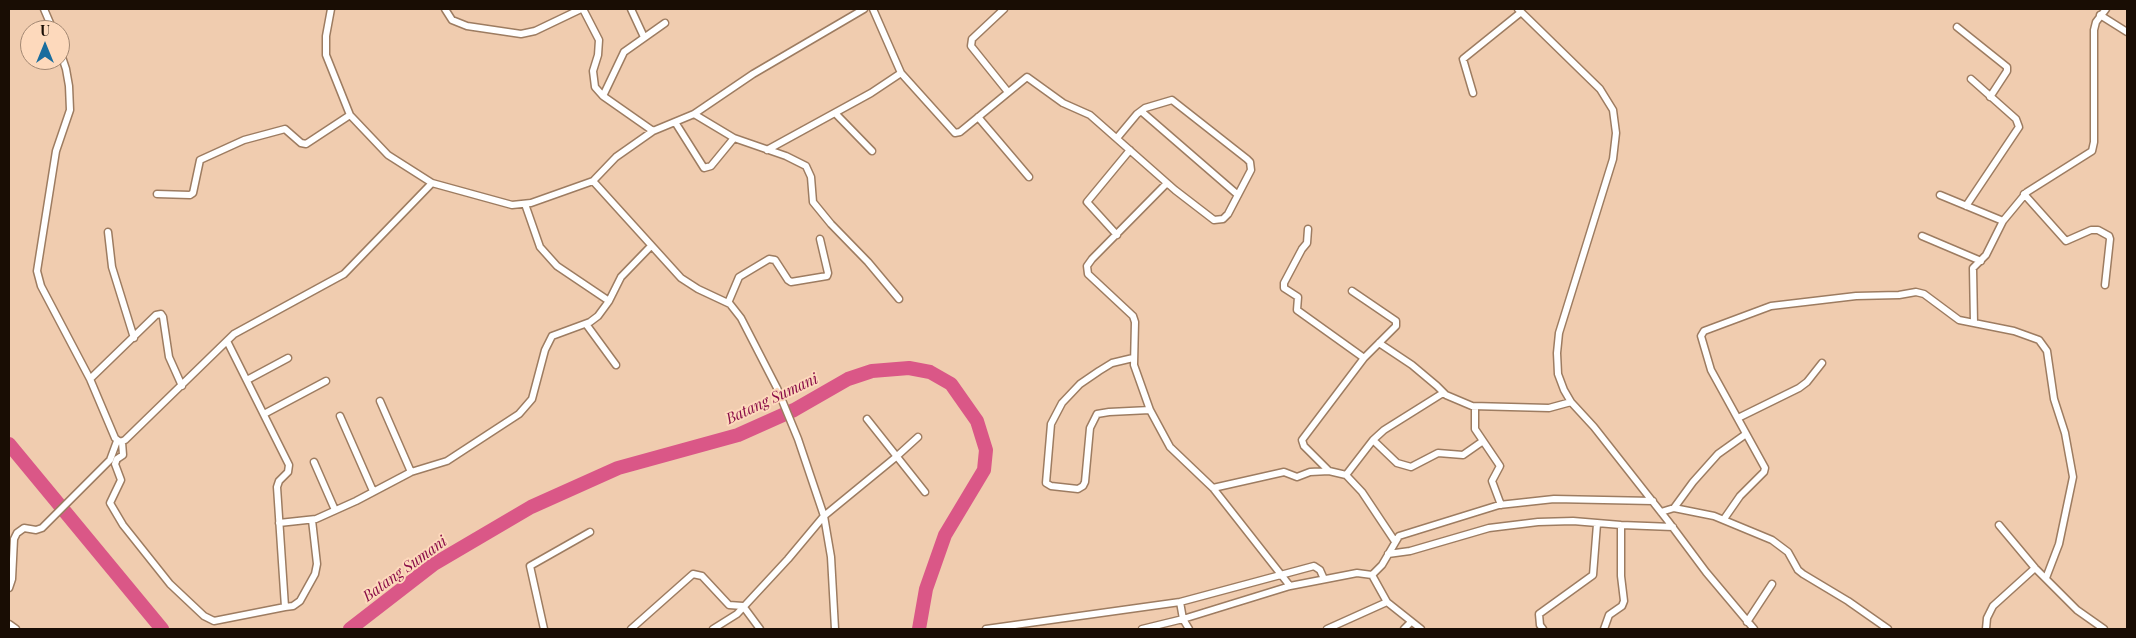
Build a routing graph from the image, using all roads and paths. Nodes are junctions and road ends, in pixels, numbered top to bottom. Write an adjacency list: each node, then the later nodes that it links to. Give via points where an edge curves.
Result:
1 (331, 9): 25 (street, via 326,55)
2 (445, 9): 3 (street, via 452,20 466,26 521,34 535,31)
3 (582, 9): 20 (street, via 599,40 593,78 595,87)
4 (631, 9): 14 (street)
5 (864, 9): 24 (street, via 753,74)
6 (873, 9): 16 (street)
7 (1004, 9): 18 (street, via 972,39 971,46)
8 (2106, 9): 10 (street)
9 (1519, 11): 19 (street, via 1463,59); 73 (street, via 1600,88 1613,110 1613,158 1559,333 1558,374)
10 (2100, 15): 13 (street); 39 (street, via 2094,30 2092,150)
11 (665, 23): 14 (street)
12 (1957, 27): 21 (street, via 2007,67)
13 (2127, 32)
14 (644, 37): 20 (street, via 624,52)
15 (66, 70): 67 (street, via 70,110 56,151 37,271 41,286)
16 (901, 73): 23 (street); 26 (street, via 953,132 960,132)
17 (1971, 79): 21 (street)
18 (1008, 92): 26 (street); 30 (street, via 1027,77 1063,103 1090,115)
19 (1473, 94)
20 (603, 96): 28 (street)
21 (1990, 97): 43 (street, via 2016,119 2019,127)
22 (1141, 111): 30 (street); 40 (street); 40 (street, via 1172,100 1247,159 1251,170)
23 (835, 113): 31 (street); 33 (street)
24 (694, 114): 27 (street); 29 (street)
25 (350, 115): 37 (street, via 388,154); 38 (street, via 306,144 285,129 244,140 200,160 194,193)
26 (978, 117): 34 (street)
27 (675, 122): 28 (street); 29 (street, via 704,168 711,166)
28 (653, 130): 35 (street, via 616,157)
29 (734, 138): 31 (street)
30 (1117, 138): 32 (street)
31 (767, 150): 54 (street, via 806,166 811,177 813,202)
32 (1130, 150): 36 (street); 47 (street, via 1087,202)
33 (872, 151)
34 (1028, 177)
35 (593, 181): 42 (street); 50 (street)
36 (1168, 183): 40 (street, via 1214,220 1223,219 1228,214); 47 (street)
37 (432, 184): 42 (street, via 512,205); 60 (street, via 344,274 238,331)
38 (157, 194)
39 (2024, 194): 44 (street); 52 (street, via 2066,241 2091,230 2109,236)
40 (1238, 195)
41 (1940, 195): 43 (street)
42 (525, 204): 55 (street, via 540,247 557,266)
43 (1966, 206): 44 (street)
44 (2003, 221): 51 (street)
45 (1308, 229): 64 (street, via 1307,243 1284,286 1298,297 1298,310)
46 (108, 232): 59 (street, via 112,267)
47 (1117, 235): 63 (street, via 1092,259 1087,271 1090,278 1133,316)
48 (1922, 236): 51 (street)
49 (820, 239): 56 (street, via 827,276 792,282 775,260 769,259 739,277)
50 (651, 246): 55 (street, via 621,277); 56 (street, via 681,278)
51 (1981, 261): 57 (street, via 1973,268 1972,274)
52 (2105, 285)
53 (1352, 291): 61 (street, via 1396,321 1396,326)
54 (899, 299)
55 (609, 301): 58 (street, via 603,312)
56 (728, 303): 98 (street, via 741,318 777,388)
57 (1974, 323): 78 (street, via 1959,320 1924,294 1916,292 1771,306 1707,330 1701,336 1708,362); 112 (street, via 2039,340 2049,356 2054,400 2065,432 2073,477 2059,544)
58 (586, 324): 66 (street); 88 (street, via 552,336 532,399 519,414 458,455)
59 (134, 338): 67 (street); 70 (street, via 156,315 162,315 169,357)
60 (227, 341): 68 (street); 70 (street)
61 (1379, 343): 64 (street); 71 (street, via 1412,365)
62 (288, 358): 68 (street)
63 (1133, 358): 75 (street); 75 (street, via 1099,371 1080,384 1062,403 1051,424 1046,483 1078,489 1083,486 1090,428 1098,414)
64 (1364, 358): 87 (street, via 1302,438 1304,446)
65 (1822, 363): 78 (street, via 1799,388)
66 (616, 365)
67 (90, 379): 84 (street)
68 (247, 380): 76 (street)
69 (326, 381): 76 (street)
70 (182, 386): 84 (street)
71 (1443, 393): 74 (street); 82 (street, via 1388,426)
72 (380, 401): 88 (street)
73 (1572, 402): 74 (street, via 1549,408); 93 (street)
74 (1475, 407): 83 (street, via 1474,426)
75 (1150, 410): 90 (street, via 1170,447)
76 (264, 414): 101 (street, via 289,465 288,472 277,483)
77 (340, 416): 91 (street)
78 (1738, 418): 80 (street)
79 (867, 419): 85 (street)
80 (1746, 434): 95 (street, via 1718,454); 99 (street, via 1765,470)
81 (918, 436): 85 (street)
82 (1373, 440): 83 (street, via 1397,463 1411,467 1438,453 1462,455); 89 (street)
83 (1483, 441): 94 (street, via 1500,466 1492,481)
84 (120, 442): 116 (street, via 110,460 39,530 24,528 16,535); 120 (street, via 123,455 116,464 122,480 110,503 123,525 170,584 204,616 214,621)
85 (896, 457): 92 (street); 98 (street)
86 (314, 462): 96 (street)
87 (1329, 471): 89 (street); 90 (street, via 1297,476 1284,472)
88 (411, 472): 91 (street)
89 (1346, 475): 107 (street, via 1362,492)
90 (1213, 488): 110 (street)
91 (373, 491): 96 (street)
92 (925, 492)
93 (1653, 501): 94 (street, via 1554,499); 97 (street)
94 (1501, 505): 107 (street, via 1411,531)
95 (1674, 508): 97 (street); 99 (street)
96 (335, 510): 100 (street)
97 (1661, 512): 105 (street)
98 (824, 516): 119 (street); 131 (street, via 831,557)
99 (1724, 519): 140 (street, via 1783,546 1798,570)
100 (312, 520): 101 (street); 120 (street, via 317,564 315,574 300,600)
101 (279, 523): 120 (street)
102 (1597, 524): 104 (street); 108 (street, via 1538,522 1489,528 1410,552); 125 (street, via 1593,575 1539,614)
103 (1999, 525): 109 (street)
104 (1621, 526): 105 (street); 138 (street, via 1624,600 1622,606 1609,615)
105 (1673, 527): 123 (street)
106 (590, 532): 127 (street, via 530,566)
107 (1394, 540): 108 (street)
108 (1388, 554): 111 (street)
109 (2035, 568): 112 (street); 141 (street, via 1993,606)
110 (1283, 574): 113 (street, via 1317,566); 115 (street); 117 (street)
111 (1372, 575): 113 (street, via 1357,573); 118 (street)
112 (2046, 578): 142 (street, via 2083,615)
113 (1324, 579): 115 (street)
114 (1772, 584): 123 (street)
115 (1290, 586): 121 (street)
116 (9, 588)
117 (1180, 602): 121 (street); 132 (street)
118 (1386, 602): 122 (street); 135 (street)
119 (743, 606): 128 (street, via 729,605 702,576 693,574); 129 (street, via 725,623); 130 (street)
120 (285, 607)
121 (1183, 619): 133 (street); 134 (street)
122 (1412, 622): 136 (street); 137 (street)
123 (1747, 622): 139 (street)
124 (9, 624): 126 (street)
125 (1539, 628)
126 (16, 629)
127 (544, 629)
128 (631, 629)
129 (713, 629)
130 (760, 629)
131 (835, 629)
132 (986, 629)
133 (1142, 629)
134 (1189, 629)
135 (1327, 629)
136 (1404, 629)
137 (1421, 629)
138 (1604, 629)
139 (1754, 629)
140 (1886, 629)
141 (1986, 629)
142 (2104, 629)

